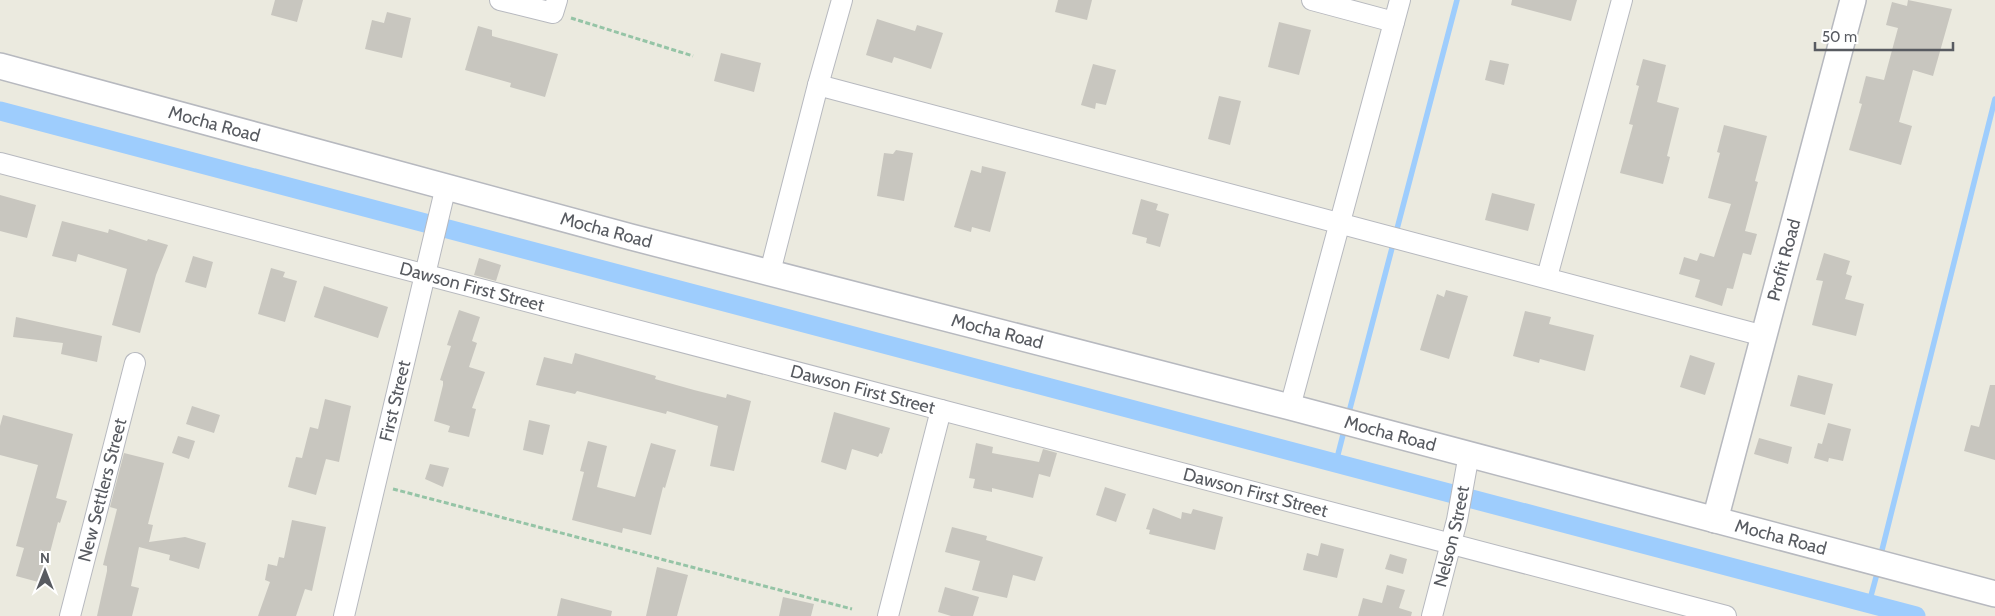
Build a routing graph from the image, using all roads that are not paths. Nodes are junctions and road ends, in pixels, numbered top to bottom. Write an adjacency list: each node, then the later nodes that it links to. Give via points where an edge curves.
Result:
1 (500, 0): 7 (street)
2 (842, 0): 10 (street)
3 (1312, 0): 8 (street)
4 (1400, 0): 8 (street)
5 (1622, 0): 16 (street)
6 (1853, 0): 17 (street, Profit Road)
7 (555, 6)
8 (1394, 22): 13 (street)
9 (0, 66): 12 (street, Mocha Road)
10 (818, 84): 13 (street); 14 (street)
11 (0, 163): 15 (street, Dawson First Street)
12 (443, 197): 14 (street, Mocha Road); 15 (street, First Street)
13 (1338, 222): 16 (street); 19 (street)
14 (770, 272): 19 (street, Mocha Road)
15 (426, 275): 20 (street, Dawson First Street); 26 (street, First Street)
16 (1547, 277): 17 (street)
17 (1764, 336): 22 (street, Profit Road)
18 (135, 363): 25 (street, New Settlers Street)
19 (1290, 407): 21 (street, Mocha Road)
20 (942, 410): 23 (street, Dawson First Street); 27 (street)
21 (1466, 464): 22 (street, Mocha Road); 23 (street, Nelson Street)
22 (1715, 520): 24 (street, Mocha Road)
23 (1451, 544): 28 (street, Nelson Street); 29 (street, Dawson First Street)
24 (1995, 594)
25 (70, 616)
26 (344, 616)
27 (888, 616)
28 (1432, 616)
29 (1726, 616)

